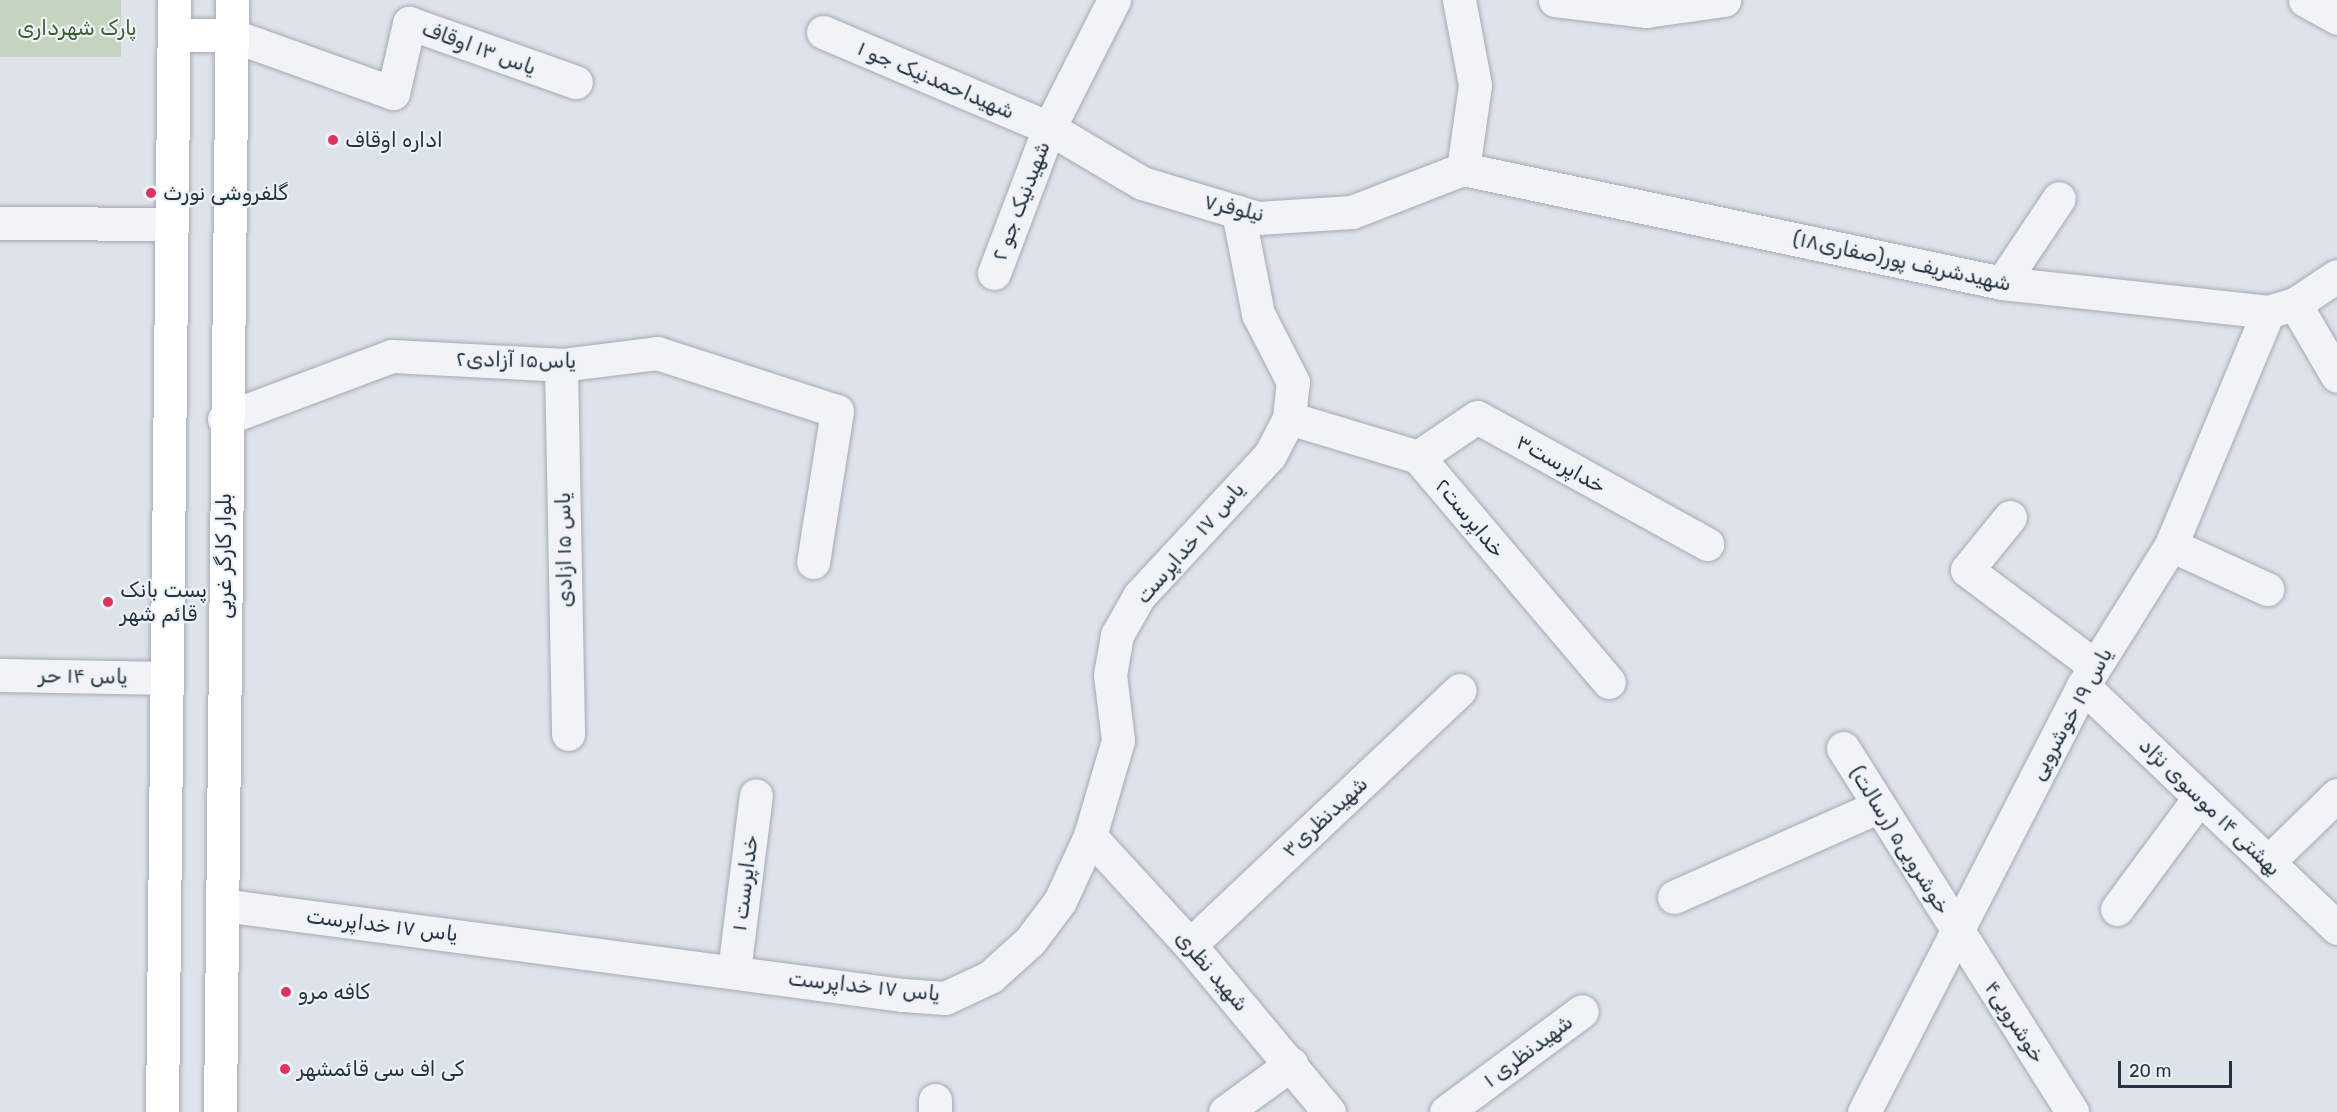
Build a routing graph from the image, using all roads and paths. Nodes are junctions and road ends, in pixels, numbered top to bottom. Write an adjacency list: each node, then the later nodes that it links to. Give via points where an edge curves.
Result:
1 (174, 0): 10 (main road)
2 (232, 0): 11 (main road, بلوار کارگر غربی)
3 (1114, 0): 13 (street, شهیدنیک جو ۲)
4 (1459, 0): 14 (street, via 1475,85)
5 (1555, 0): 6 (street, via 1646,11)
6 (1724, 0)
7 (2305, 0): 8 (street)
8 (2337, 18)
9 (823, 32): 13 (street, شهیداحمدنیک جو ۱)
10 (174, 35): 11 (main road); 18 (main road)
11 (231, 35): 12 (street, یاس ۱۳ اوقاف, via 393,93 409,23); 26 (main road, بلوار کارگر غربی)
12 (576, 82)
13 (1049, 128): 16 (street, نیلوفر۷, via 1142,183); 19 (street, شهیدنیک جو ۲)
14 (1463, 169): 16 (street, نیلوفر۷, via 1352,212 1258,218); 21 (street, شهیدشریف پور(صفاری۱۸))
15 (2059, 198): 21 (street)
16 (1238, 212): 25 (street, یاس ۱۷ خداپرست, via 1258,314 1293,382)
17 (0, 223): 18 (street)
18 (171, 224): 35 (main road)
19 (994, 273)
20 (2337, 276): 22 (street)
21 (2002, 284): 22 (street, شهیدشریف پور(صفاری۱۸))
22 (2281, 308): 24 (street); 30 (street, یاس ۱۹ خوشرویی)
23 (561, 365): 26 (street, یاس۱۵ آزادی۲, via 392,356); 31 (street, یاس۱۵ آزادی۲, via 657,353 837,411); 38 (street, یاس ۱۵ ازادی)
24 (2337, 376)
25 (1289, 418): 27 (street); 44 (street, یاس ۱۷ خداپرست, via 1270,455 1139,596 1117,634 1110,675 1118,740)
26 (224, 419): 47 (main road, بلوار کارگر غربی)
27 (1418, 457): 29 (street, خداپرست۳, via 1477,417); 36 (street, خداپرست۲)
28 (2010, 517): 34 (street, بهشتی ۱۴ موسوی نژاد, via 1967,570)
29 (1707, 544)
30 (2171, 545): 32 (street); 34 (street, یاس ۱۹ خوشرویی)
31 (813, 561)
32 (2267, 589)
33 (0, 675): 35 (street, یاس ۱۴ حر)
34 (2089, 676): 42 (street, بهشتی ۱۴ موسوی نژاد); 50 (street, یاس ۱۹ خوشرویی)
35 (166, 678): 55 (main road)
36 (1609, 682)
37 (1460, 690): 51 (street, شهیدنظری۳)
38 (568, 734)
39 (1843, 748): 43 (street, خوشرویی۵ (رسالت))
40 (756, 795): 52 (street, خداپرست ۱)
41 (2337, 795): 45 (street)
42 (2200, 797): 45 (street, بهشتی ۱۴ موسوی نژاد); 48 (street)
43 (1879, 806): 46 (street); 50 (street, خوشرویی۵ (رسالت))
44 (1090, 836): 51 (street, شهید نظری); 52 (street, یاس ۱۷ خداپرست, via 1060,901 1030,941 990,977 945,998)
45 (2268, 862): 49 (street, بهشتی ۱۴ موسوی نژاد)
46 (1674, 897)
47 (222, 905): 52 (street, یاس ۱۷ خداپرست); 56 (main road, بلوار کارگر غربی)
48 (2116, 909)
49 (2337, 928)
50 (1957, 932): 60 (street, یاس ۱۹ خوشرویی); 61 (street, خوشرویی۴)
51 (1190, 945): 54 (street, شهید نظری)
52 (734, 971)
53 (1582, 1011): 59 (street, شهیدنظری ۱)
54 (1291, 1064): 57 (street); 58 (street, شهید نظری)
55 (162, 1112)
56 (220, 1112)
57 (1225, 1112)
58 (1329, 1112)
59 (1446, 1112)
60 (1864, 1112)
61 (2072, 1112)

